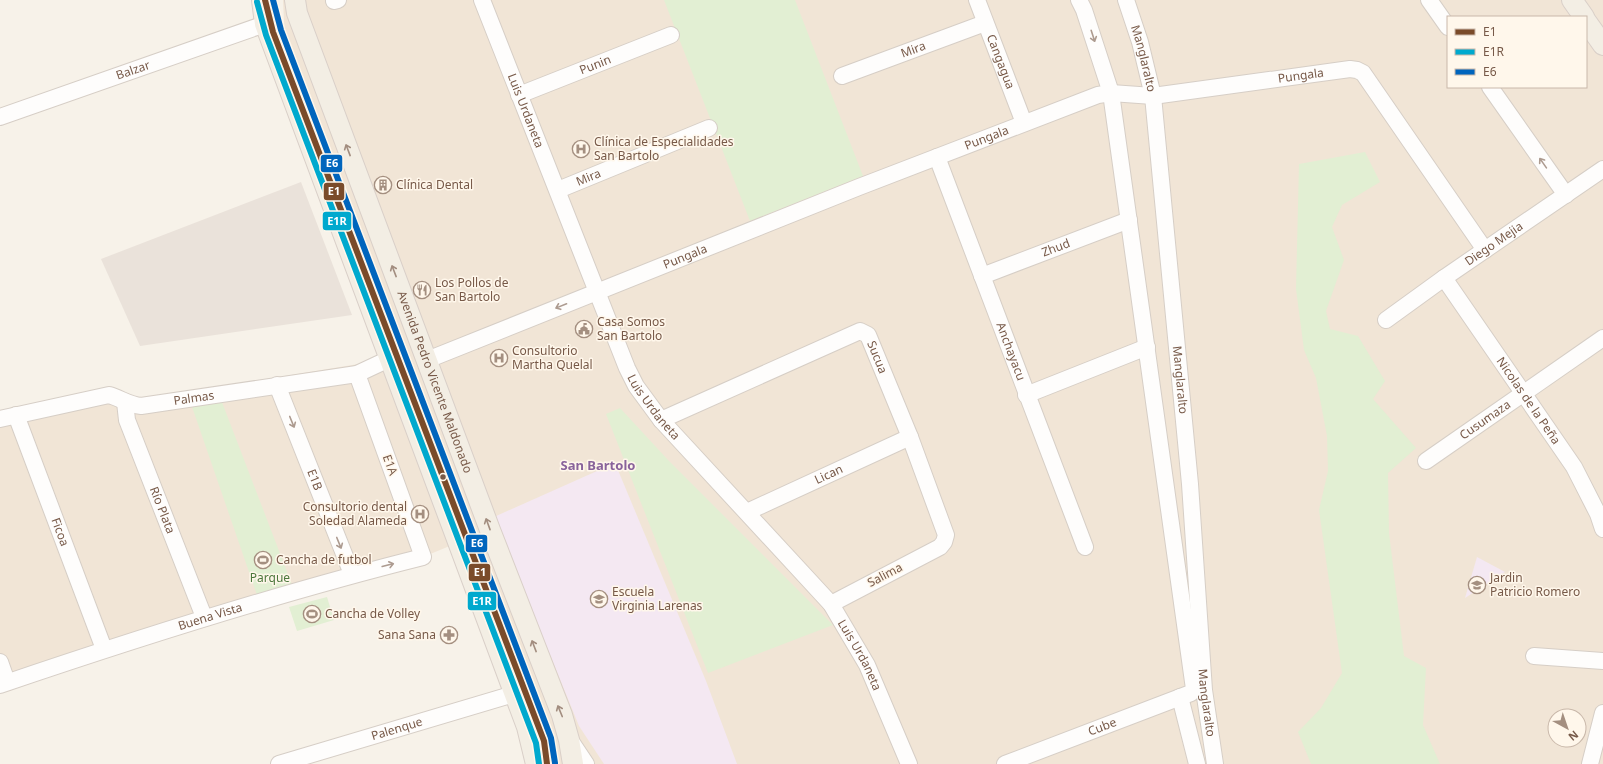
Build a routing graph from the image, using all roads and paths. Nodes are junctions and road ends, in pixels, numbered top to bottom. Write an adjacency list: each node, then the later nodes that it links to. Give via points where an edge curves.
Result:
1 (262, 0): 12 (main road)
2 (295, 0): 37 (main road, Avenida Pedro Vicente Maldonado, one-way to 2, via 297,13)
3 (482, 0): 19 (street, Luis Urdaneta)
4 (977, 0): 11 (street, Cangagua)
5 (1079, 0): 18 (street, Manglaralto, one-way to 18)
6 (1126, 0): 20 (street, Manglaralto, via 1140,42)
7 (1429, 0): 13 (street)
8 (1572, 0): 9 (main road)
9 (1583, 16)
10 (1587, 22): 15 (main road)
11 (985, 23): 16 (street, Mira); 22 (street, Cangagua)
12 (265, 24): 21 (street, Balzar); 36 (main road)
13 (1447, 26)
14 (671, 35): 19 (street, Punin)
15 (1603, 45)
16 (842, 76)
17 (1491, 88): 27 (street, one-way to 17)
18 (1112, 93): 20 (street, Pungala); 22 (street, Pungala, via 1098,95); 28 (street, Manglaralto)
19 (519, 95): 26 (street, Luis Urdaneta)
20 (1153, 96): 29 (street, Pungala, via 1357,70 1363,73); 73 (street, Manglaralto, via 1189,476 1204,690)
21 (0, 117)
22 (1024, 123): 24 (street, Pungala)
23 (709, 128): 26 (street, Mira)
24 (937, 157): 30 (street, Anchayacu); 32 (street, Pungala)
25 (1603, 169): 27 (street, Diego Mejia)
26 (558, 190): 32 (street, Luis Urdaneta)
27 (1566, 195): 29 (street, Diego Mejia)
28 (1128, 220): 30 (street, Zhud); 35 (street, Manglaralto)
29 (1485, 250): 31 (street, Diego Mejia)
30 (982, 276): 41 (street, Anchayacu)
31 (1444, 278): 33 (street, Diego Mejia); 40 (street, Nicolas de la Peña)
32 (597, 292): 37 (street, Pungala, one-way to 37); 45 (street, Luis Urdaneta, via 627,368 636,386)
33 (1386, 320)
34 (1603, 338): 40 (street, Cusumaza)
35 (1146, 347): 41 (street); 61 (street, Manglaralto)
36 (389, 359): 38 (street, Palmas); 62 (main road)
37 (427, 360): 65 (main road, Avenida Pedro Vicente Maldonado, one-way to 37)
38 (357, 374): 39 (street, Palmas); 52 (street, E1A)
39 (277, 385): 42 (street, Palmas, via 141,406); 53 (street, E1B, one-way to 53)
40 (1522, 392): 47 (street, Cusumaza); 49 (street, Nicolas de la Peña, via 1574,467)
41 (1026, 394): 51 (street, Anchayacu)
42 (125, 402): 43 (street, Palmas, via 109,395); 55 (street, Río Plata, via 127,420)
43 (16, 415): 44 (street, Palmas); 56 (street, Ficoa)
44 (0, 419)
45 (661, 420): 46 (street, Sucua, via 863,332 870,337); 48 (street, Luis Urdaneta)
46 (910, 437): 48 (street, Lican); 50 (street, Sucua, via 946,535)
47 (1426, 461)
48 (746, 512): 54 (street, Luis Urdaneta)
49 (1603, 529)
50 (940, 547): 54 (street, Salima)
51 (1085, 547)
52 (423, 557): 53 (street, Buena Vista, one-way to 52)
53 (352, 574): 55 (street, Buena Vista)
54 (831, 604): 70 (street, Luis Urdaneta, via 867,665)
55 (204, 617): 56 (street, Buena Vista)
56 (104, 650): 60 (street, Buena Vista)
57 (1534, 656): 58 (street)
58 (1603, 661)
59 (0, 662): 60 (street)
60 (4, 684)
61 (1194, 685): 63 (street, Cube, via 1191,693)
62 (514, 694): 66 (street, Palenque); 67 (main road, via 527,727)
63 (1180, 697): 71 (street, Cube); 72 (street)
64 (1603, 713): 74 (street)
65 (569, 740): 68 (main road, Avenida Pedro Vicente Maldonado); 69 (street)
66 (279, 764)
67 (536, 764)
68 (573, 764)
69 (586, 764)
70 (909, 764)
71 (1005, 764)
72 (1197, 764)
73 (1216, 764)
74 (1590, 764)

